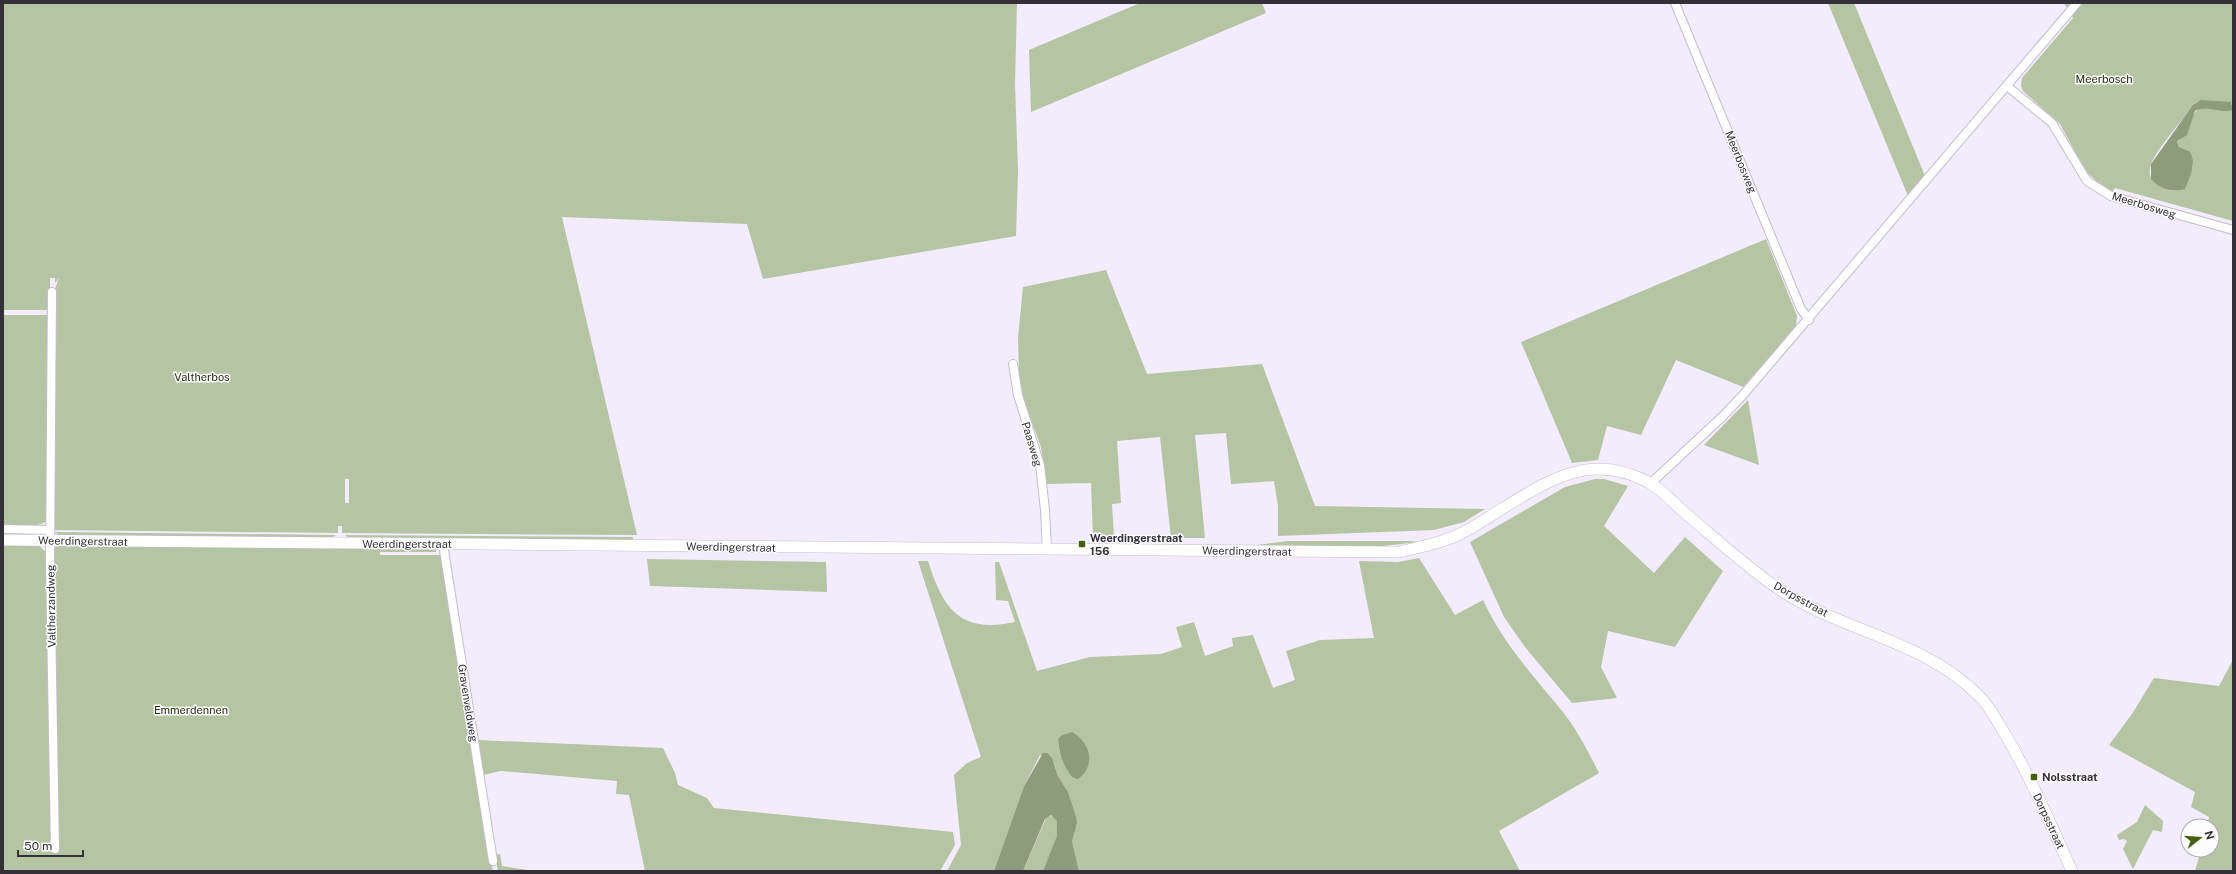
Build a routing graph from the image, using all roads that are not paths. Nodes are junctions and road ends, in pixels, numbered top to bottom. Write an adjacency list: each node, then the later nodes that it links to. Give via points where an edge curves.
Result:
1 (1675, 3): 6 (street, Meerbosweg, via 1801,309)
2 (2077, 3): 3 (street)
3 (2008, 86): 4 (street, Meerbosweg, via 2052,123 2079,169 2095,187 2111,196); 6 (street)
4 (2233, 230)
5 (52, 292): 10 (street, Valtherzandweg)
6 (1809, 320): 8 (street, via 1724,416)
7 (1013, 364): 14 (street, Paasweg, via 1018,395 1040,464)
8 (1651, 483): 11 (main road, Dorpsstraat, via 1612,470 1578,472 1549,483); 17 (main road, Dorpsstraat, via 1740,561 1778,589 1823,612 1936,662 1965,682 1992,712 2012,746)
9 (3, 529): 10 (street, Weerdingerstraat)
10 (50, 536): 12 (main road, Weerdingerstraat); 13 (main road, Weerdingerstraat); 15 (street, Valtherzandweg)
11 (1457, 536): 14 (main road, Weerdingerstraat, via 1399,552)
12 (3, 540)
13 (443, 544): 14 (main road, Weerdingerstraat); 16 (street, Gravenveldweg)
14 (1047, 549)
15 (55, 849)
16 (493, 861)
17 (2072, 871)

